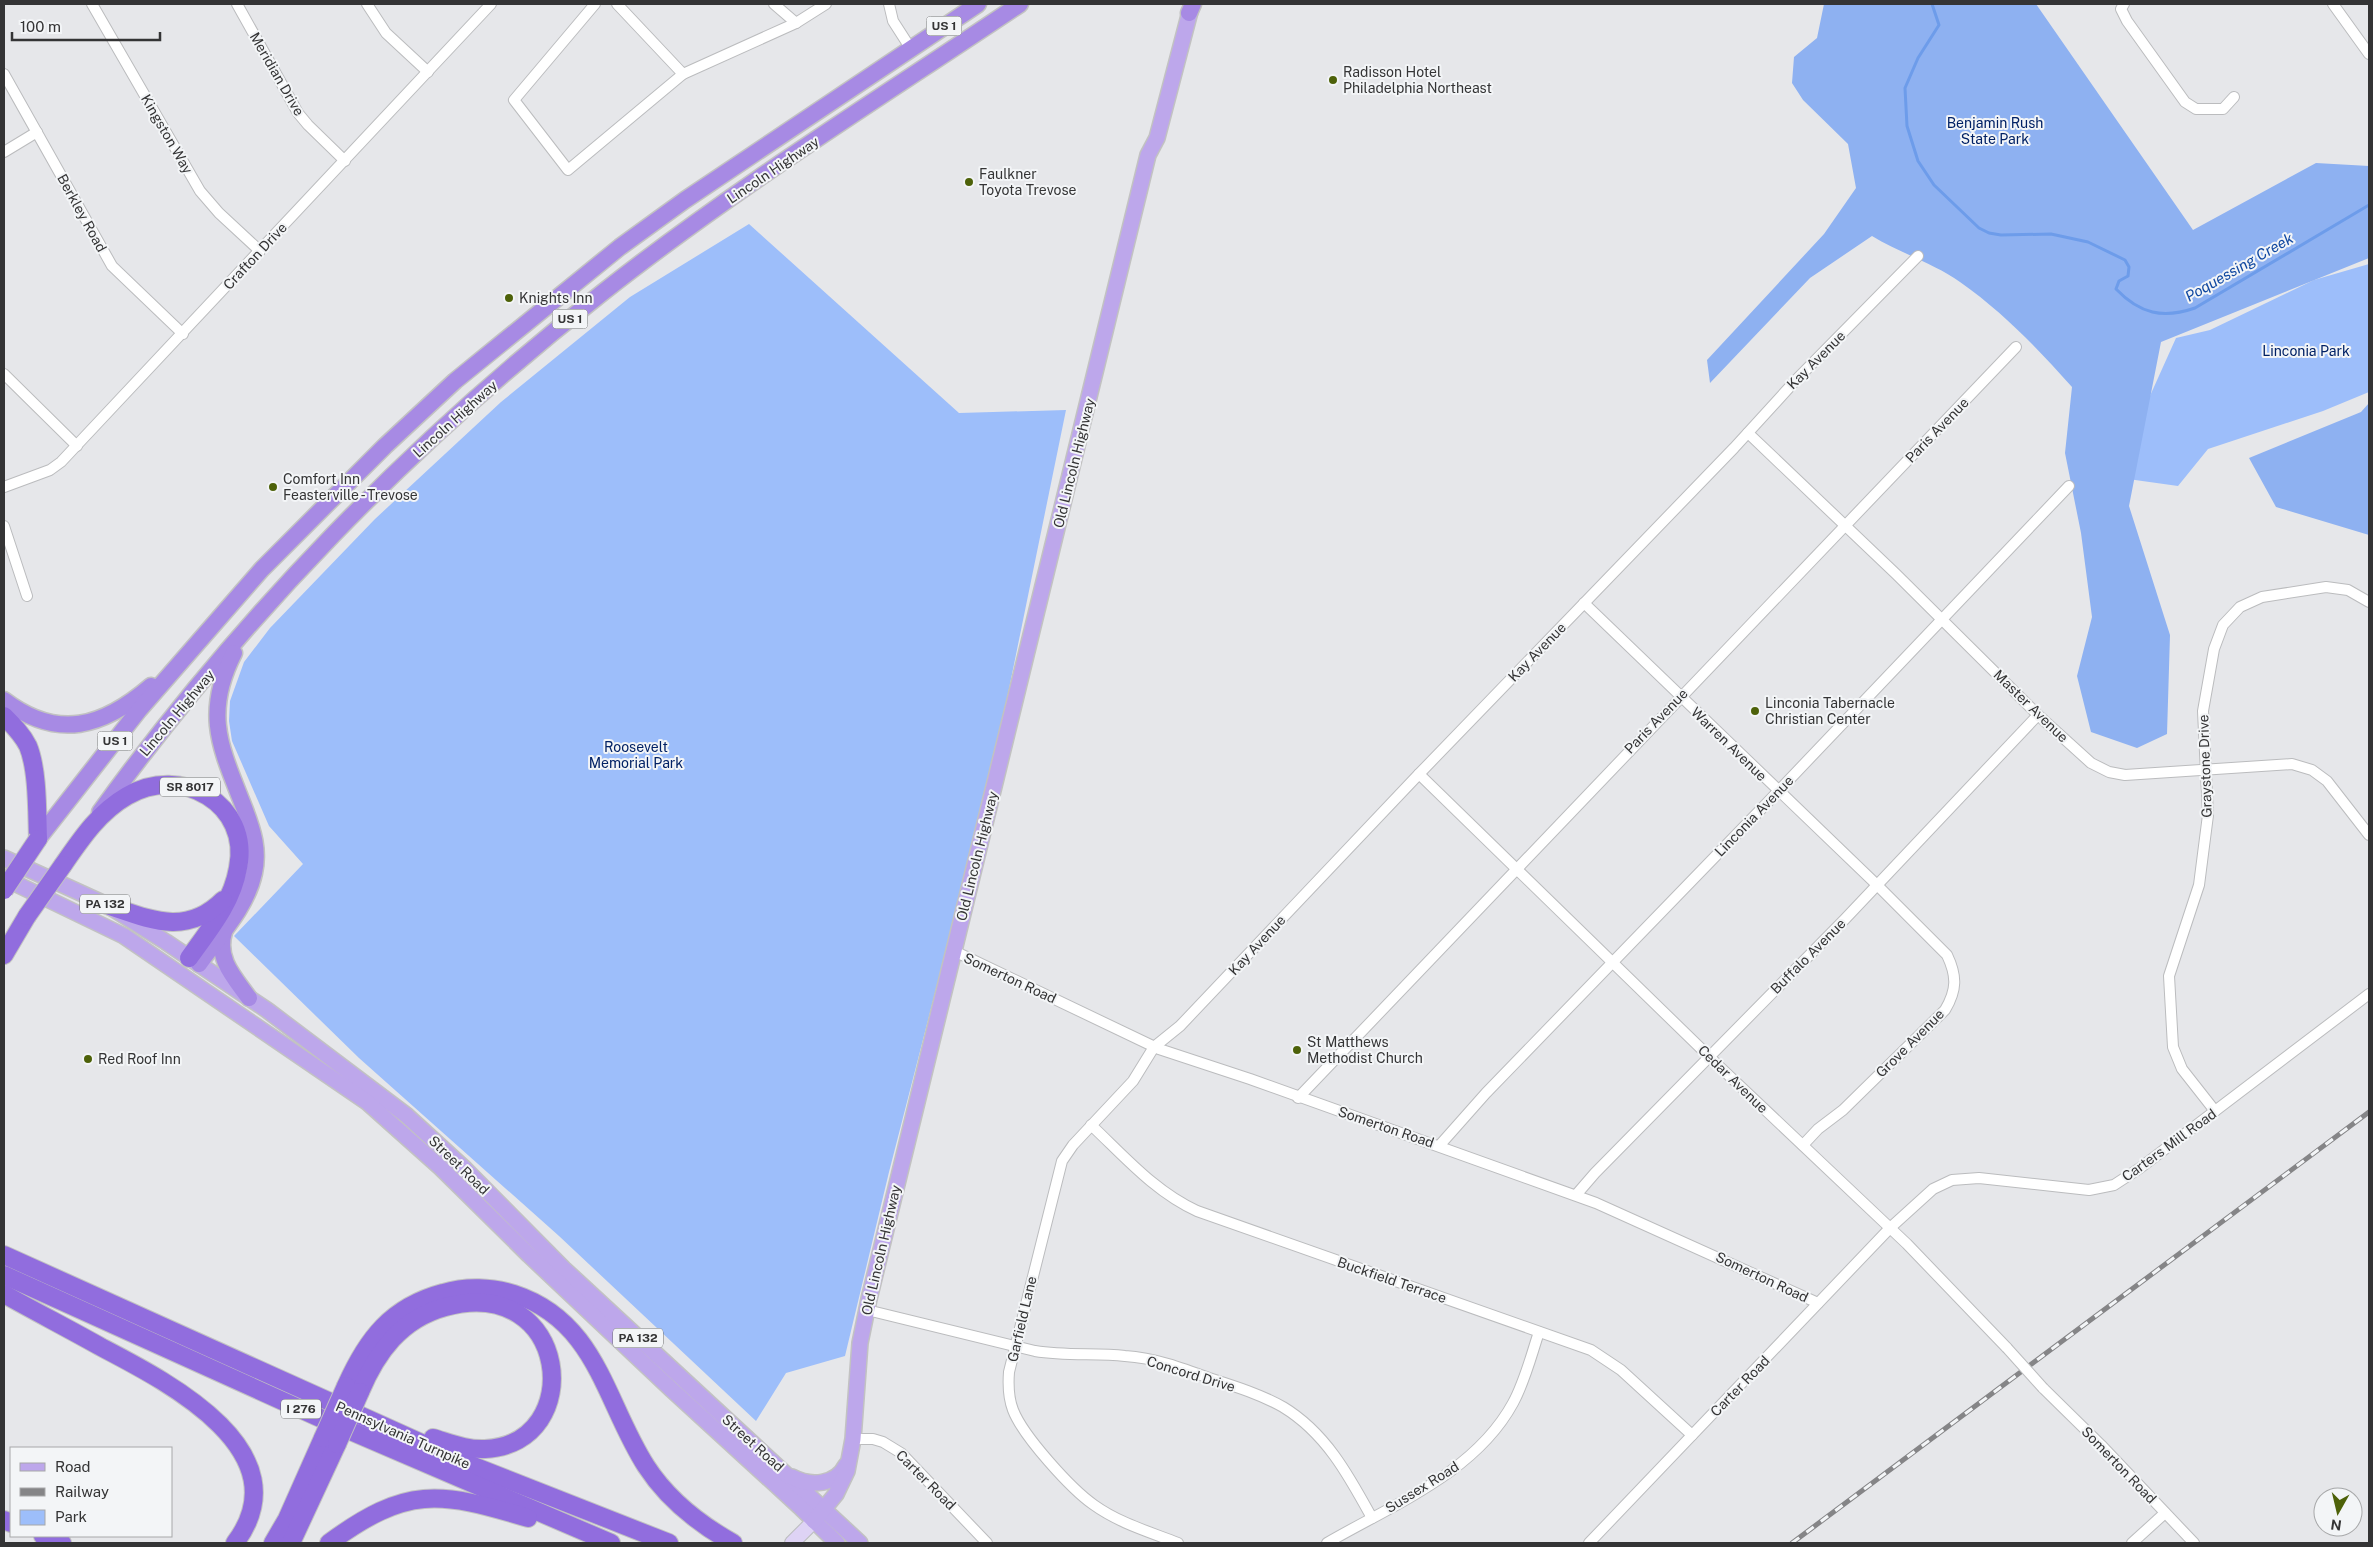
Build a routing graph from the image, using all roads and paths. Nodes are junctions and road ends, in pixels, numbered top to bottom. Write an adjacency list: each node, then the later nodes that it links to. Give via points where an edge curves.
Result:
1 (92, 4): 25 (street, Kingston Way, via 200,191)
2 (236, 4): 24 (street, Meridian Drive, via 298,112)
3 (367, 4): 18 (street, via 386,33)
4 (491, 4): 18 (street, Crafton Drive)
5 (595, 4): 20 (street, via 514,100 568,170)
6 (617, 4): 20 (street)
7 (774, 4): 15 (street)
8 (826, 4): 15 (street)
9 (888, 4): 16 (street, via 893,21)
10 (978, 4): 16 (highway, Lincoln Highway / US 1)
11 (1020, 4): 40 (highway, Lincoln Highway / US 1, via 732,197 561,326 403,466 290,579)
12 (2333, 4): 17 (street)
13 (1189, 6): 60 (main road, Old Lincoln Highway, via 1157,138 1148,155)
14 (2123, 6): 21 (street, via 2171,86 2185,102 2196,109 2223,108)
15 (796, 23): 20 (street)
16 (910, 49): 41 (highway, Lincoln Highway / US 1, via 685,200 620,247 509,336 353,477 262,570)
17 (2369, 54)
18 (428, 72): 24 (street, Crafton Drive)
19 (4, 74): 22 (street, Berkley Road)
20 (683, 74)
21 (2234, 97)
22 (37, 132): 23 (street); 27 (street, Berkley Road, via 112,266)
23 (4, 152)
24 (345, 161): 25 (street, Crafton Drive)
25 (260, 251): 27 (street, Crafton Drive)
26 (1918, 256): 30 (street, Kay Avenue)
27 (183, 334): 31 (street, Crafton Drive)
28 (2016, 347): 35 (street, Paris Avenue)
29 (4, 374): 31 (street)
30 (1748, 432): 35 (street, Master Avenue); 38 (street, Kay Avenue)
31 (77, 446): 33 (street, Crafton Drive, via 50,470)
32 (2069, 486): 39 (street, Linconia Avenue)
33 (4, 487)
34 (4, 526): 36 (street)
35 (1845, 526): 39 (street, Master Avenue); 42 (street, Paris Avenue)
36 (27, 596)
37 (2369, 602): 46 (street, Graystone Drive, via 2348,590 2326,588 2262,597 2240,607 2223,625 2214,649 2203,711)
38 (1584, 603): 42 (street, Warren Avenue); 47 (street, Kay Avenue)
39 (1942, 618): 45 (street, Master Avenue); 48 (street, Linconia Avenue)
40 (243, 635): 49 (highway, Lincoln Highway / US 1, via 151,744); 59 (highway, via 221,686 217,731 252,830 256,863 246,897)
41 (195, 646): 43 (highway, via 140,695 84,725 38,719); 51 (highway, Lincoln Highway / US 1, via 103,755)
42 (1680, 697): 48 (street, Warren Avenue); 53 (street, Paris Avenue)
43 (4, 700)
44 (4, 716): 51 (highway, via 21,734 31,755)
45 (2038, 716): 46 (street, Master Avenue, via 2091,763 2109,772 2125,775); 56 (street, Buffalo Avenue)
46 (2206, 768): 50 (street, Master Avenue, via 2292,764 2312,770 2338,792); 70 (street, Graystone Drive, via 2208,814 2199,885 2169,976 2172,1047 2182,1069)
47 (1419, 774): 53 (street, Cedar Avenue); 67 (street, Kay Avenue, via 1180,1026)
48 (1778, 791): 56 (street, Warren Avenue); 63 (street, Linconia Avenue)
49 (88, 829): 55 (highway, SR 8017, via 118,802 138,790 161,784 192,788 216,802 233,826 240,847); 61 (highway, Lincoln Highway / US 1, bridge)
50 (2369, 834)
51 (38, 839): 57 (highway, Lincoln Highway / US 1, bridge)
52 (4, 858): 58 (main road, Street Road / PA 132)
53 (1515, 869): 63 (street, Cedar Avenue); 69 (street, Paris Avenue)
54 (4, 878): 64 (main road, Street Road / PA 132, via 124,936)
55 (235, 881): 58 (highway, SR 8017, via 216,907 187,922 155,920); 62 (highway, via 222,912)
56 (1876, 884): 68 (street, Buffalo Avenue); 72 (street, Grove Avenue, via 1947,955 1953,968 1953,996 1944,1010)
57 (4, 890)
58 (107, 905): 62 (main road, Street Road / PA 132)
59 (226, 926): 62 (highway); 66 (highway, via 222,956)
60 (954, 952): 67 (street, Somerton Road); 80 (main road, Old Lincoln Highway)
61 (4, 954)
62 (194, 961): 64 (main road); 66 (main road, Street Road / PA 132)
63 (1612, 963): 68 (street, Cedar Avenue); 73 (street, Linconia Avenue)
64 (182, 975): 92 (main road, Street Road / PA 132, via 367,1102)
65 (2369, 994): 70 (street, Carters Mill Road)
66 (249, 998): 90 (main road, Street Road / PA 132, via 366,1083 431,1137 564,1269)
67 (1154, 1047): 69 (street, Somerton Road); 71 (street, Garfield Lane, via 1133,1081)
68 (1710, 1056): 72 (street, Cedar Avenue); 74 (street, Buffalo Avenue)
69 (1298, 1098): 73 (street, Somerton Road)
70 (2214, 1111): 75 (street, Carters Mill Road, via 2114,1184 2089,1190 1979,1178 1952,1180 1933,1188)
71 (1091, 1125): 81 (street, Buckfield Terrace, via 1152,1182 1186,1206); 82 (street, Garfield Lane, via 1062,1161)
72 (1803, 1145): 75 (street, Cedar Avenue)
73 (1439, 1146): 74 (street, Somerton Road)
74 (1576, 1195): 79 (street, Somerton Road)
75 (1890, 1228): 79 (street, Carter Road); 83 (street, Cedar Avenue, bridge)
76 (4, 1255): 85 (highway, Pennsylvania Turnpike / I 276)
77 (4, 1275): 95 (highway, Pennsylvania Turnpike / I 276, via 318,1417)
78 (4, 1294): 97 (highway, via 164,1381 216,1420 237,1445 252,1480 251,1511 245,1529)
79 (1818, 1303): 86 (street, Carter Road)
80 (867, 1310): 82 (street, Concord Drive); 87 (main road, Old Lincoln Highway, via 860,1342)
81 (1539, 1332): 86 (street, Buckfield Terrace, via 1600,1355); 93 (street, Sussex Road, via 1513,1404 1484,1441 1452,1470)
82 (1015, 1346): 93 (street, Concord Drive, via 1052,1354 1127,1356 1155,1361 1273,1402 1302,1421 1329,1448 1348,1474); 107 (street, Garfield Lane, via 1008,1396 1017,1418 1037,1445 1072,1486 1095,1506)
83 (2043, 1388): 91 (street, Somerton Road)
84 (353, 1389): 85 (highway, via 403,1328 426,1314 452,1306 492,1304 516,1313 537,1330 552,1363 552,1391 541,1417 520,1438 495,1448 460,1446); 88 (highway, bridge); 102 (highway, via 356,1364 372,1339 393,1317 420,1301 465,1289 497,1290 526,1298 551,1311 583,1342 633,1443 657,1481 694,1518)
85 (334, 1404): 101 (highway, Pennsylvania Turnpike / I 276, via 468,1464)
86 (1692, 1436): 109 (street, Carter Road)
87 (853, 1439): 89 (main road, Old Lincoln Highway); 106 (street, Carter Road, via 883,1442 901,1453)
88 (330, 1441): 98 (highway); 99 (highway)
89 (851, 1455): 90 (main road, via 843,1471 829,1481 810,1483); 92 (main road, Old Lincoln Highway, via 845,1479)
90 (788, 1475): 92 (main road, Street Road / PA 132)
91 (2165, 1513): 110 (street); 111 (street, Somerton Road)
92 (819, 1515): 103 (main road, Old Lincoln Highway); 104 (main road, Street Road / PA 132); 105 (main road, Street Road / PA 132)
93 (1372, 1518): 108 (street, Sussex Road)
94 (46, 1537): 96 (highway)
95 (606, 1541): 100 (highway, via 478,1504 437,1498 409,1501 381,1510)
96 (62, 1543)
97 (235, 1543)
98 (274, 1543)
99 (291, 1543)
100 (329, 1543)
101 (669, 1543)
102 (734, 1543)
103 (792, 1543)
104 (837, 1543)
105 (860, 1543)
106 (987, 1543)
107 (1178, 1543)
108 (1327, 1543)
109 (1589, 1543)
110 (2132, 1543)
111 (2194, 1543)

